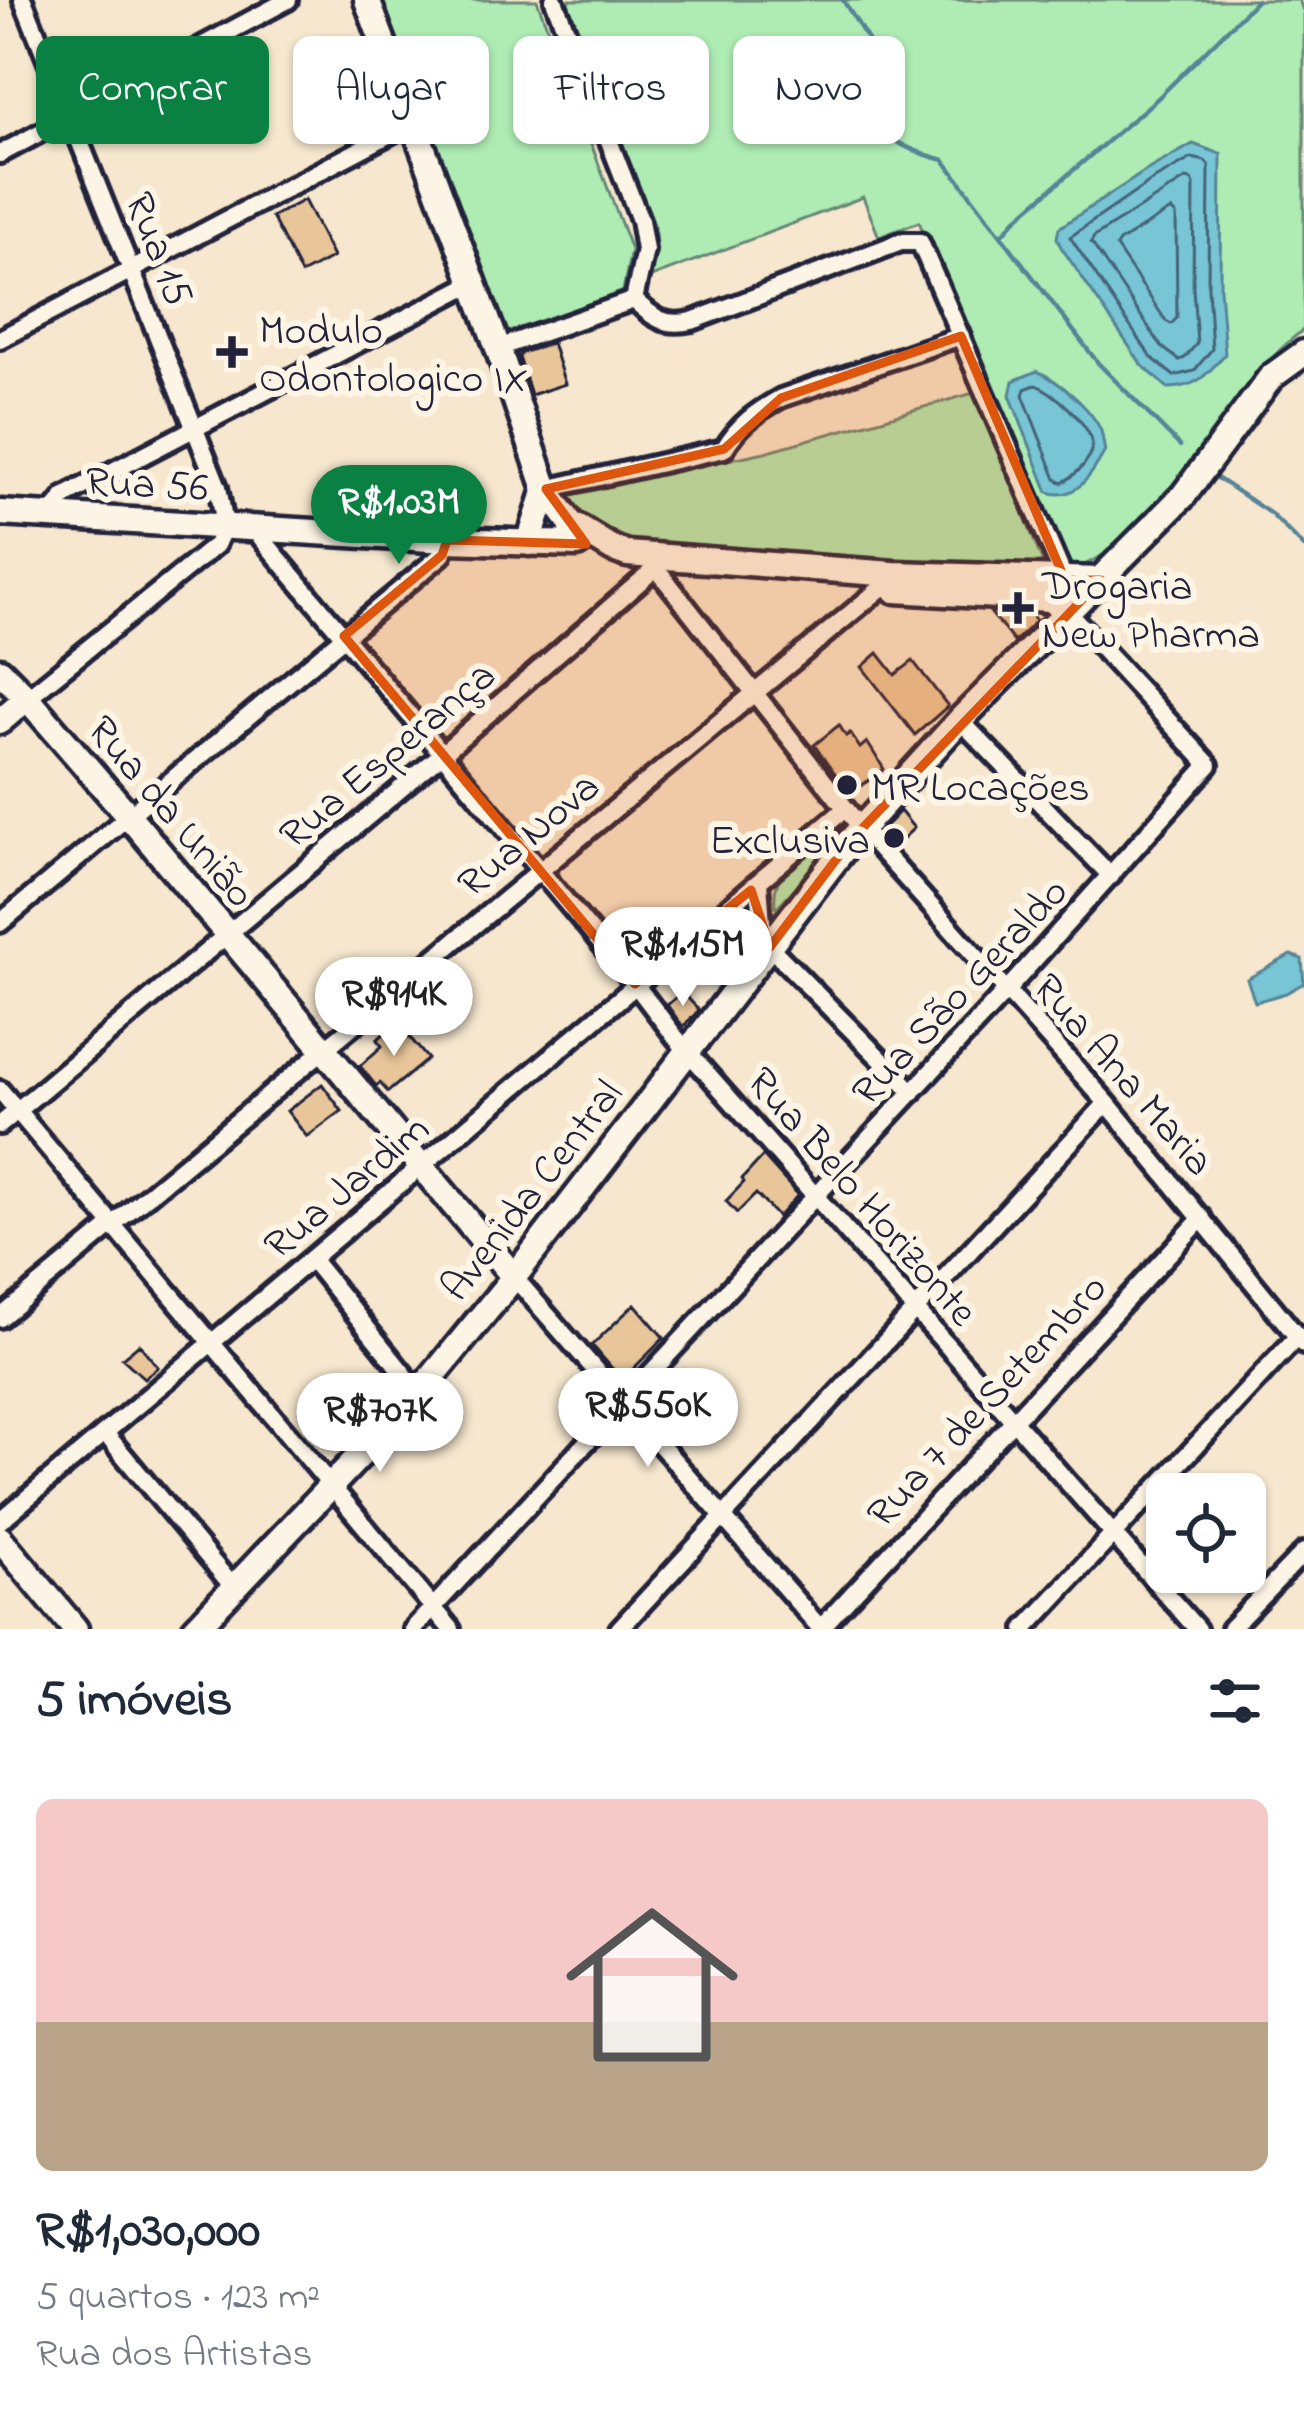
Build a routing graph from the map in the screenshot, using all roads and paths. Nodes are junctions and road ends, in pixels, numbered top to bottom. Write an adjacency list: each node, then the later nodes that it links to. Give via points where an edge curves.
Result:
1 (23, 0): 5 (street, Rua 15)
2 (288, 0): 6 (street)
3 (367, 0): 7 (street)
4 (554, 0): 15 (street, via 640,220 645,250)
5 (38, 36)
6 (220, 36)
7 (380, 36)
8 (36, 134): 12 (street)
9 (81, 144): 13 (street, Rua 15)
10 (370, 144): 13 (street)
11 (420, 144): 14 (street)
12 (0, 154)
13 (131, 270): 17 (street); 20 (street, Rua 15)
14 (473, 283): 18 (street); 20 (street)
15 (634, 300): 16 (street, via 675,325 911,240 920,242); 18 (street)
16 (961, 336): 21 (street, via 781,398 736,429 724,448); 30 (street)
17 (0, 339)
18 (498, 348): 21 (street)
19 (1304, 353): 31 (street, Avenida Central, via 1271,377 1184,496)
20 (195, 428): 23 (street, via 65,496); 24 (street, Rua 15)
21 (546, 489): 26 (street); 28 (street)
22 (0, 513): 23 (street, Rua 56)
23 (49, 516): 24 (street, Rua 56)
24 (225, 525): 25 (street, Rua 56); 37 (street, via 216,545)
25 (253, 527): 27 (street, Rua 56); 34 (street, Rua Belo Horizonte)
26 (579, 534): 28 (street, Rua 56); 29 (street, Rua 56, via 607,565); 30 (street, Rua 56, via 627,554)
27 (447, 540): 28 (street, Rua 56); 34 (street, via 442,555)
28 (529, 543)
29 (656, 573): 32 (street, Rua 56); 36 (street, Rua Ana Maria); 40 (street, Rua Esperança)
30 (1066, 580): 31 (street, Rua 56)
31 (1101, 580): 33 (street, Avenida Central)
32 (880, 589): 33 (street, Rua 56, via 1049,599); 36 (street, Rua Nova)
33 (1069, 613): 38 (street, Avenida Central); 44 (street, Rua São Geraldo, via 1209,765)
34 (344, 636): 40 (street, Rua Belo Horizonte); 41 (street)
35 (0, 671): 37 (street, Rua da União)
36 (753, 693): 42 (street, Rua Ana Maria); 43 (street, Rua Nova)
37 (27, 698): 39 (street); 41 (street, Rua da União)
38 (960, 720): 42 (street, Avenida Central); 44 (street)
39 (0, 721)
40 (442, 754): 43 (street, Rua Belo Horizonte); 47 (street, Rua Esperança)
41 (128, 815): 46 (street); 47 (street, Rua da União)
42 (853, 818): 45 (street, Rua Jardim); 48 (street, Avenida Central); 50 (street, Rua Ana Maria)
43 (539, 870): 49 (street, Rua Belo Horizonte); 51 (street, Rua Nova)
44 (1111, 876): 50 (street, Rua São Geraldo)
45 (759, 883): 48 (street); 49 (street, Rua Jardim)
46 (0, 923)
47 (228, 934): 51 (street, Rua da União); 56 (street, Rua Esperança)
48 (770, 947): 52 (street, Avenida Central); 54 (street)
49 (635, 985): 52 (street, Rua Belo Horizonte); 58 (street, Rua Jardim)
50 (1006, 991): 54 (street, Rua São Geraldo); 55 (street, Rua Ana Maria)
51 (324, 1049): 58 (street, Rua da União); 61 (street, Rua Nova)
52 (688, 1051): 59 (street, Rua Belo Horizonte); 63 (street, Avenida Central)
53 (0, 1090): 56 (street)
54 (913, 1092): 59 (street, Rua São Geraldo)
55 (1107, 1103): 60 (street, Rua Ana Maria); 64 (street)
56 (17, 1111): 57 (street, Rua Esperança); 61 (street)
57 (0, 1125)
58 (422, 1167): 62 (street, Rua Jardim); 63 (street, Rua da União)
59 (817, 1195): 64 (street, Rua Belo Horizonte); 69 (street, Rua São Geraldo)
60 (1202, 1218): 66 (street, Rua Ana Maria); 70 (street, Rua 7 de Setembro)
61 (112, 1225): 65 (street, Rua Nova); 67 (street)
62 (312, 1260): 67 (street, Rua Jardim); 68 (street)
63 (514, 1277): 68 (street, Avenida Central); 69 (street, Rua da União)
64 (916, 1309): 70 (street, Rua Belo Horizonte); 73 (street)
65 (0, 1318)
66 (1301, 1340): 75 (street)
67 (212, 1344): 71 (street, Rua Jardim); 72 (street)
68 (418, 1393): 72 (street, Avenida Central)
69 (624, 1402): 73 (street, Rua da União); 79 (street, Rua São Geraldo)
70 (1014, 1420): 75 (street, Rua Belo Horizonte); 85 (street, Rua 7 de Setembro)
71 (105, 1433): 74 (street, Rua Jardim); 78 (street)
72 (330, 1485): 78 (street, Avenida Central); 79 (street)
73 (724, 1516): 84 (street); 85 (street, Rua da União)
74 (0, 1521)
75 (1113, 1534): 86 (street); 87 (street, Rua Belo Horizonte)
76 (0, 1539): 80 (street)
77 (1304, 1552): 88 (street)
78 (234, 1588): 81 (street, Avenida Central)
79 (433, 1608): 82 (street, Rua São Geraldo); 83 (street)
80 (75, 1629)
81 (195, 1629)
82 (413, 1629)
83 (451, 1629)
84 (619, 1629)
85 (821, 1629)
86 (1024, 1629)
87 (1197, 1629)
88 (1230, 1629)

